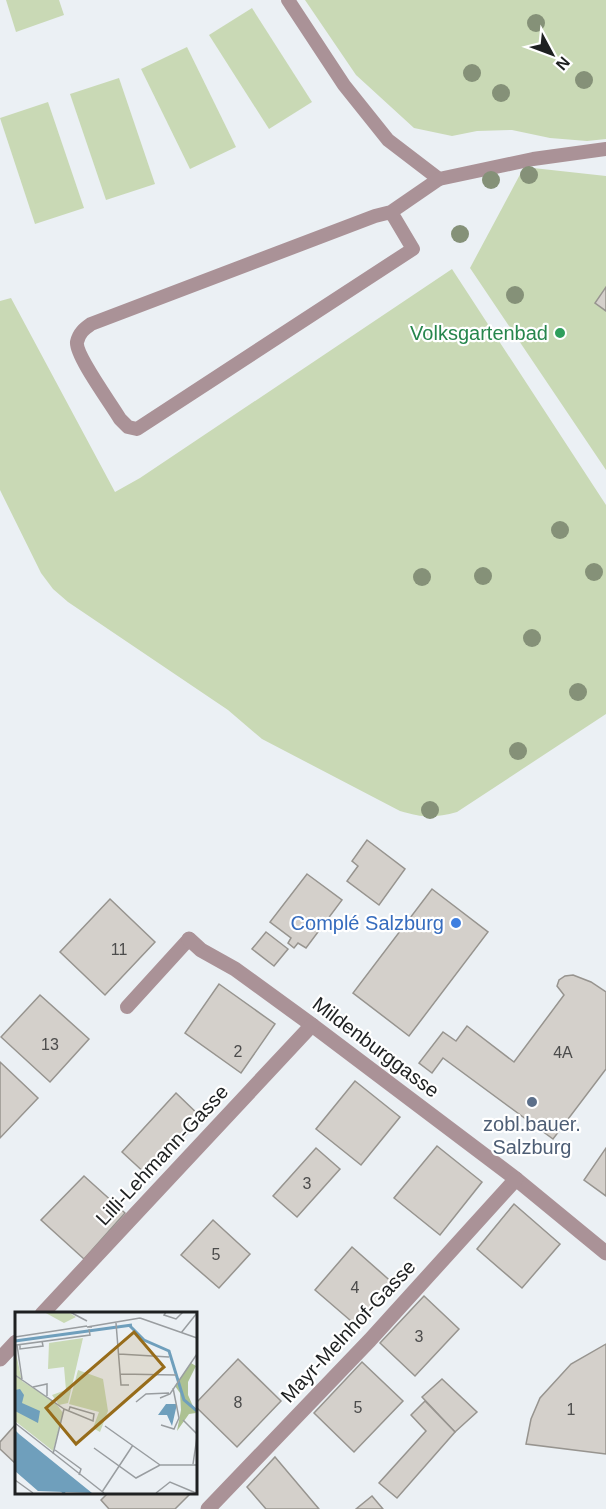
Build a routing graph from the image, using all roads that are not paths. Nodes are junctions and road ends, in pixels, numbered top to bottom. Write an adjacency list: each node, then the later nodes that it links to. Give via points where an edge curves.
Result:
1 (288, 0): 3 (lane, via 344,85 388,140)
2 (606, 149): 3 (lane, via 533,159)
3 (439, 180): 4 (lane)
4 (391, 212): 4 (lane, via 91,324 80,333 76,345 81,357 120,419 137,429 413,249)
5 (189, 939): 6 (lane, Mildenburggasse); 7 (street, Mildenburggasse)
6 (127, 1007)
7 (312, 1025): 8 (street, Mildenburggasse); 10 (street, Lilli-Lehmann-Gasse)
8 (516, 1179): 9 (street, Mildenburggasse); 13 (street, Mayr-Melnhof-Gasse, via 370,1340)
9 (606, 1252)
10 (44, 1312)
11 (15, 1343): 12 (street)
12 (0, 1359)
13 (208, 1509)

